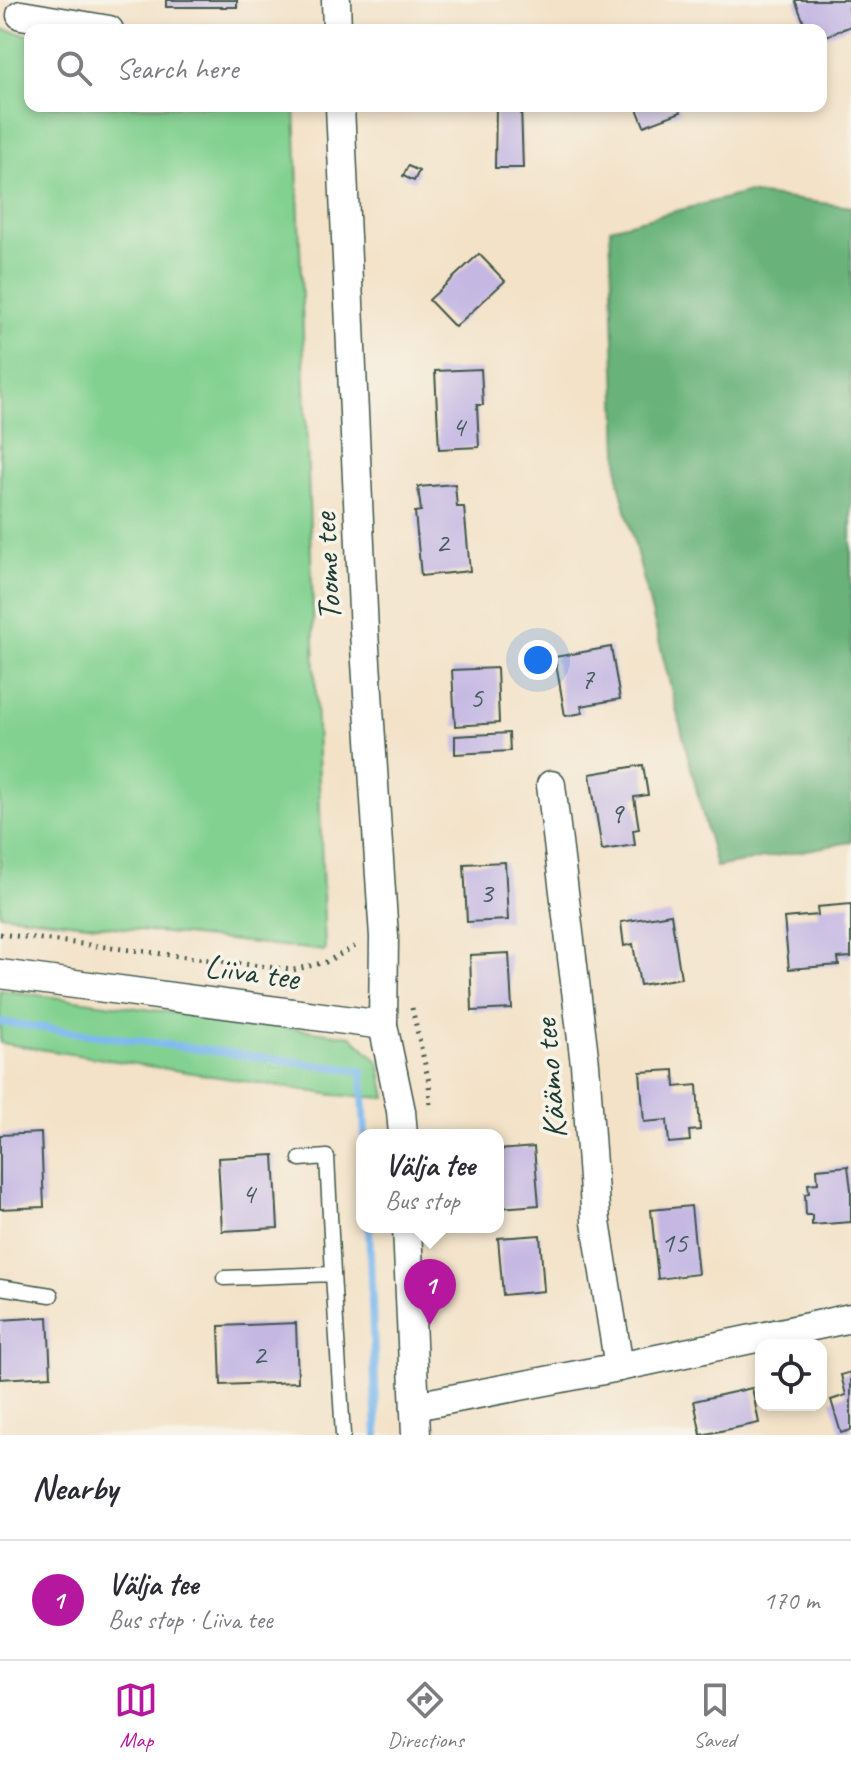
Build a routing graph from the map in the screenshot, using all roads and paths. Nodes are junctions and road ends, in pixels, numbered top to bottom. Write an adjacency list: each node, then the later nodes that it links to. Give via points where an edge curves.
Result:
1 (336, 0): 4 (street)
2 (21, 15): 3 (street)
3 (74, 24)
4 (337, 24)
5 (340, 112): 8 (street, Toome tee)
6 (551, 785): 19 (street, Käämo tee, via 585,1064 596,1222)
7 (0, 934): 8 (path, via 293,970)
8 (384, 937): 10 (street, Toome tee)
9 (0, 974): 10 (street, Liiva tee)
10 (383, 1025): 11 (street)
11 (402, 1129)
12 (300, 1159): 14 (lane, via 327,1157)
13 (407, 1233): 20 (street)
14 (333, 1274): 15 (lane); 21 (lane)
15 (224, 1278)
16 (0, 1287): 17 (lane)
17 (51, 1295)
18 (851, 1318): 19 (street)
19 (619, 1367): 20 (street)
20 (415, 1406): 22 (street)
21 (343, 1435)
22 (416, 1435)

